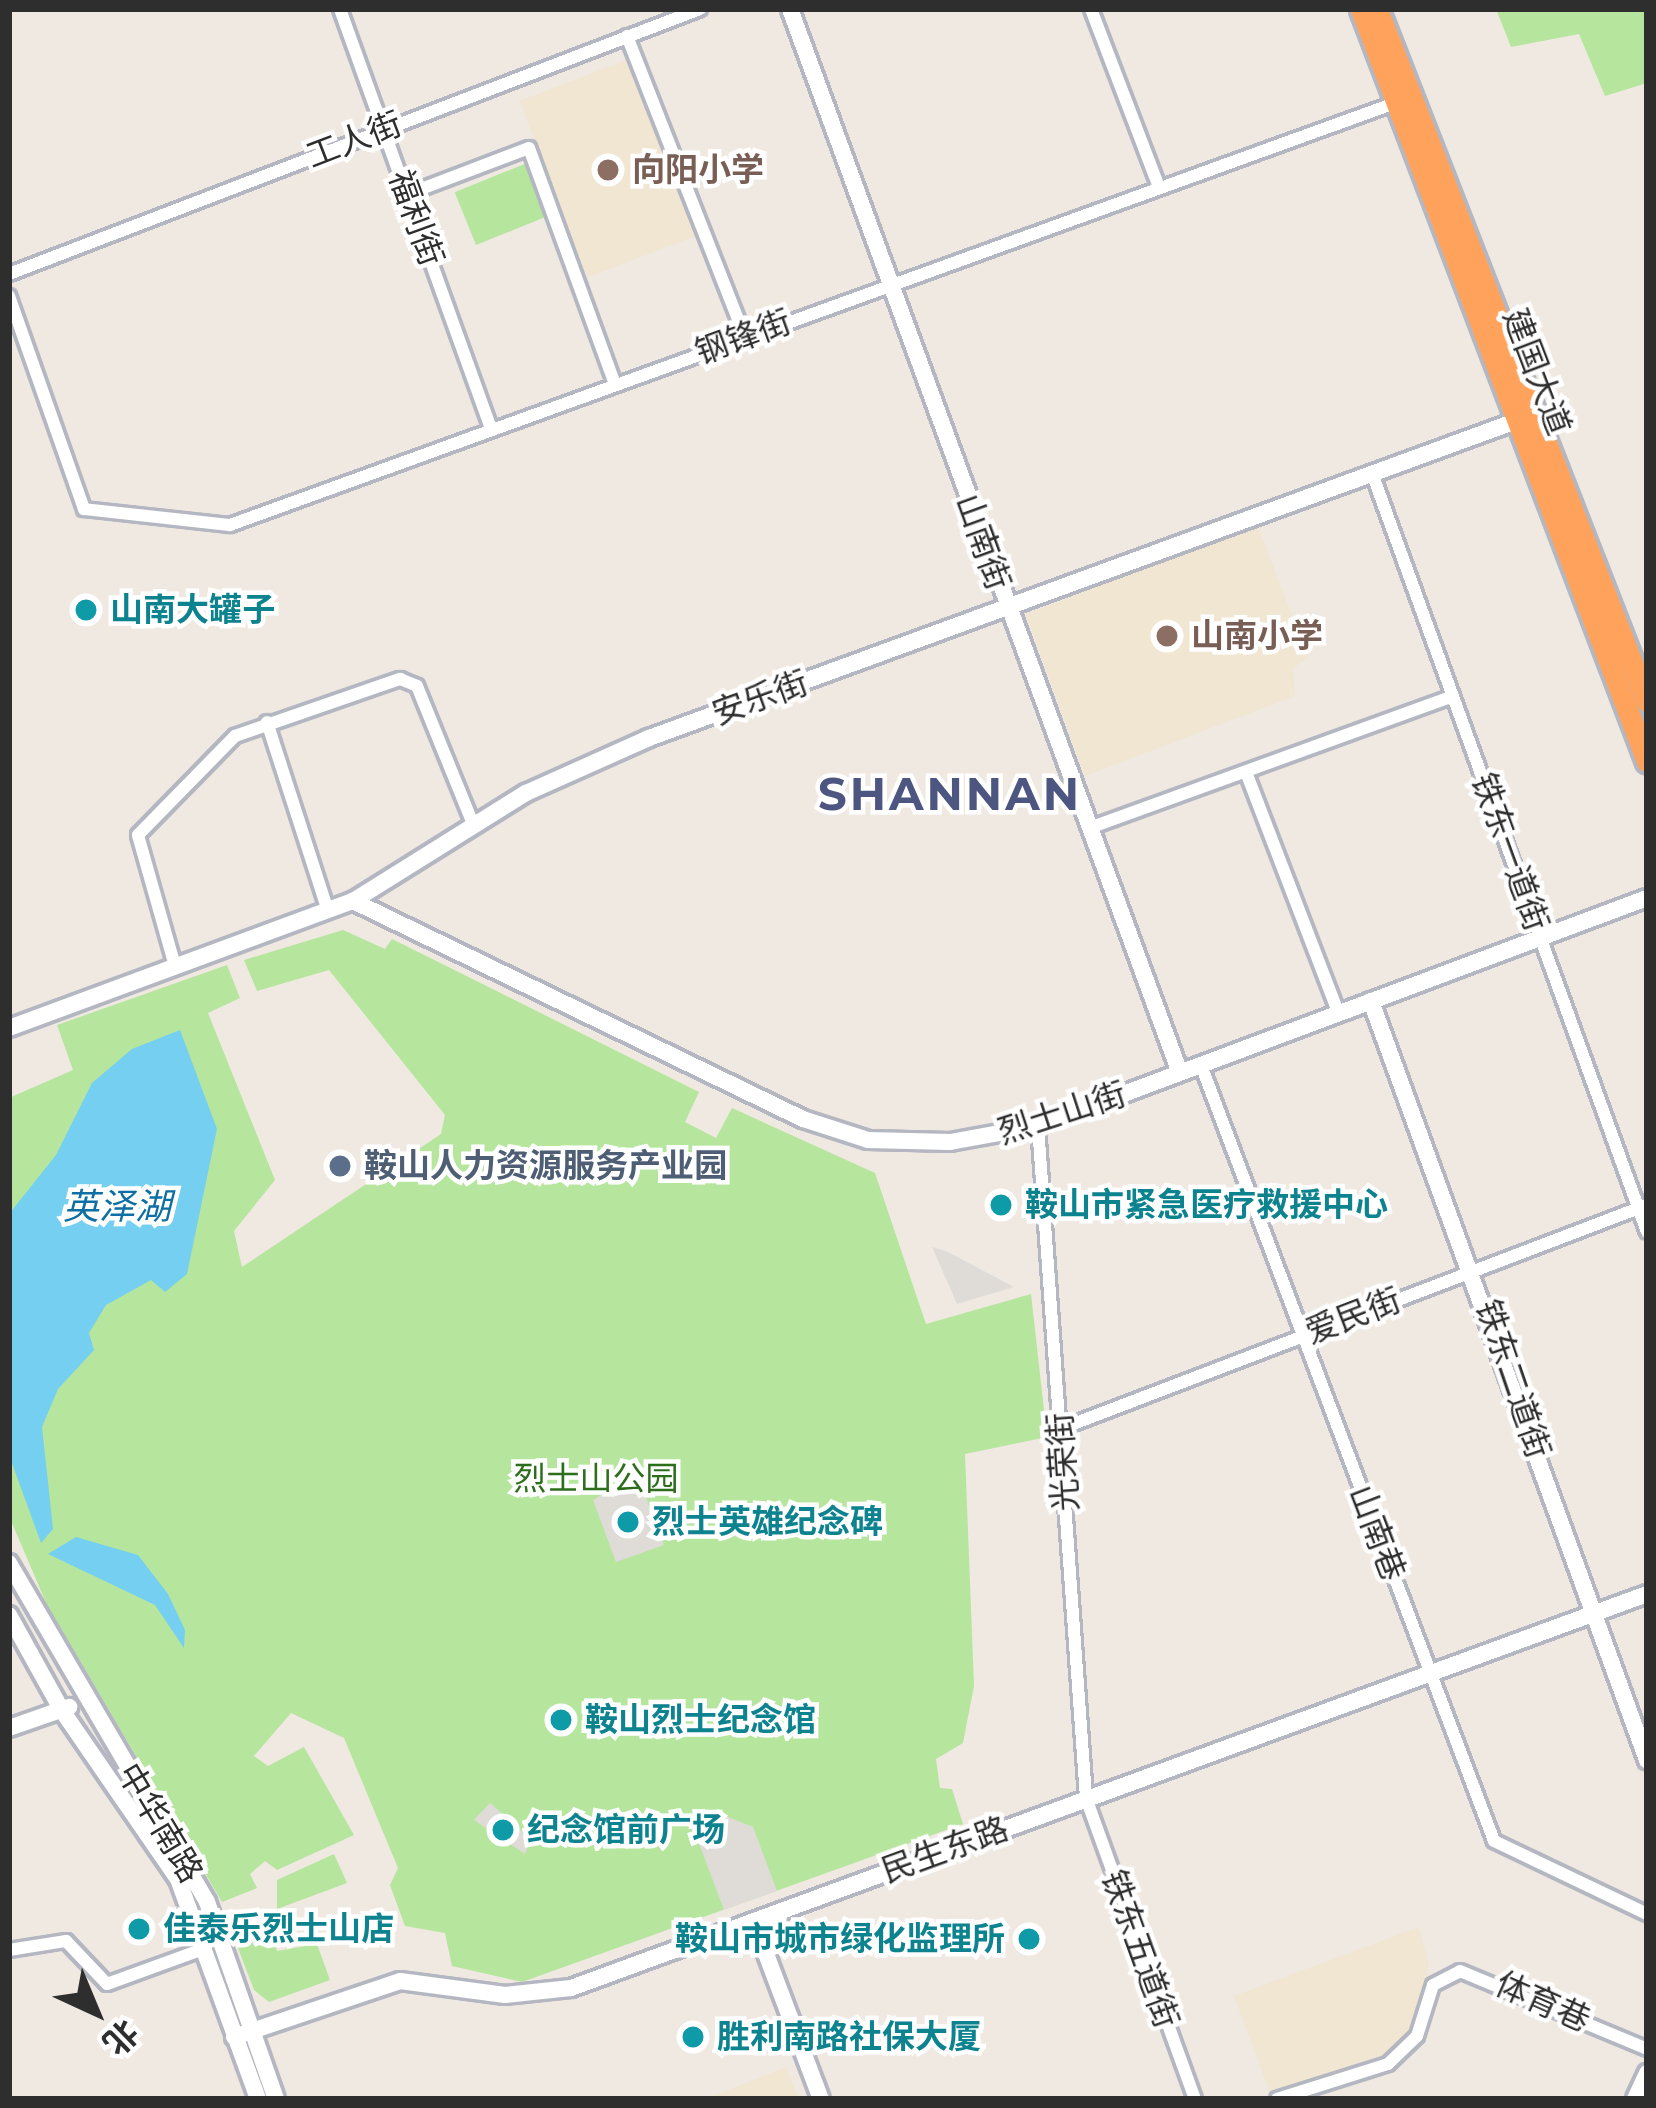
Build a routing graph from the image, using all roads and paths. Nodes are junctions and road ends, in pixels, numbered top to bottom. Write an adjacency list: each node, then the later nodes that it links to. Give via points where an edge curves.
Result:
1 (340, 9): 10 (street, 福利街)
2 (700, 9): 8 (street, 工人街)
3 (790, 9): 15 (main road, 山南街)
4 (1091, 9): 11 (street)
5 (1361, 9): 9 (highway, 建国大道)
6 (1377, 9): 13 (highway, 建国大道)
7 (1391, 9): 13 (highway)
8 (627, 36): 10 (street, 工人街); 17 (street)
9 (1395, 103): 11 (street, 钢锋街); 19 (highway, 建国大道)
10 (384, 128): 12 (street, 福利街); 14 (street, 工人街)
11 (1158, 184): 15 (street, 钢锋街)
12 (407, 194): 18 (street, via 530,148); 20 (street, 福利街)
13 (1462, 219): 19 (highway, 建国大道)
14 (9, 274)
15 (888, 284): 17 (street, 钢锋街); 22 (main road, 山南街)
16 (9, 296): 20 (street, 钢锋街, via 84,509 230,524)
17 (745, 337): 18 (street, 钢锋街)
18 (615, 384): 20 (street, 钢锋街)
19 (1527, 417): 21 (main road, 安乐街); 24 (highway, 建国大道); 26 (highway, 建国大道)
20 (491, 428)
21 (1372, 473): 22 (main road, 安乐街); 23 (street, 铁东一道街)
22 (1007, 607): 28 (main road, 安乐街, via 649,738); 29 (main road, 山南街)
23 (1453, 696): 27 (street); 33 (street, 铁东一道街)
24 (1647, 701)
25 (267, 722): 28 (street, via 400,679 417,686); 32 (street); 34 (street, via 235,736 138,835)
26 (1647, 761)
27 (1246, 772): 29 (street); 36 (street)
28 (473, 824): 31 (main road, 安乐街)
29 (1089, 828): 39 (main road, 山南街)
30 (1647, 898): 33 (main road, 烈士山街)
31 (353, 901): 32 (main road, 安乐街); 40 (main road, 烈士山街, via 835,1131 950,1142)
32 (328, 911): 34 (main road, 安乐街)
33 (1541, 937): 35 (main road, 烈士山街); 41 (street, 铁东一道街)
34 (175, 966): 37 (main road, 安乐街)
35 (1371, 1001): 36 (main road, 烈士山街); 43 (main road, 铁东二道街)
36 (1339, 1012): 38 (main road, 烈士山街)
37 (9, 1028)
38 (1201, 1065): 39 (main road, 烈士山街); 44 (street, 山南巷)
39 (1180, 1073): 40 (main road, 烈士山街)
40 (1038, 1126): 45 (street, 光荣街)
41 (1643, 1207): 42 (street, 铁东一道街); 43 (street, 爱民街)
42 (1647, 1232)
43 (1474, 1270): 44 (street, 爱民街); 48 (main road, 铁东二道街)
44 (1303, 1335): 45 (street, 爱民街); 50 (street, 山南巷)
45 (1060, 1429): 55 (street, 光荣街)
46 (9, 1563): 51 (main road, 中华南路)
47 (1647, 1594): 48 (main road, 民生东路)
48 (1595, 1613): 50 (main road, 民生东路); 54 (main road, 铁东二道街)
49 (9, 1615): 52 (main road, 中华南路)
50 (1431, 1677): 55 (main road, 民生东路); 56 (street, 山南巷, via 1494,1841)
51 (87, 1702): 52 (main road); 60 (main road, 中华南路, via 207,1902)
52 (61, 1709): 53 (main road); 58 (main road, 中华南路, via 178,1879)
53 (9, 1728)
54 (1647, 1760)
55 (1086, 1798): 57 (main road, 民生东路); 67 (street, 铁东五道街)
56 (1647, 1914)
57 (754, 1922): 60 (main road, 民生东路, via 571,1988 505,1995 400,1981); 66 (main road)
58 (206, 1948): 59 (street, via 107,1984 66,1941); 60 (main road, 中华南路)
59 (9, 1949)
60 (243, 2034): 64 (main road, 中华南路); 65 (main road, 中华南路)
61 (1647, 2049): 63 (street, 体育巷, via 1460,1971 1433,1985 1417,2036 1388,2064)
62 (1647, 2073): 70 (main road)
63 (1302, 2092): 68 (street, 体育巷); 69 (street)
64 (258, 2099)
65 (276, 2099)
66 (821, 2099)
67 (1195, 2099)
68 (1277, 2099)
69 (1316, 2099)
70 (1635, 2099)

